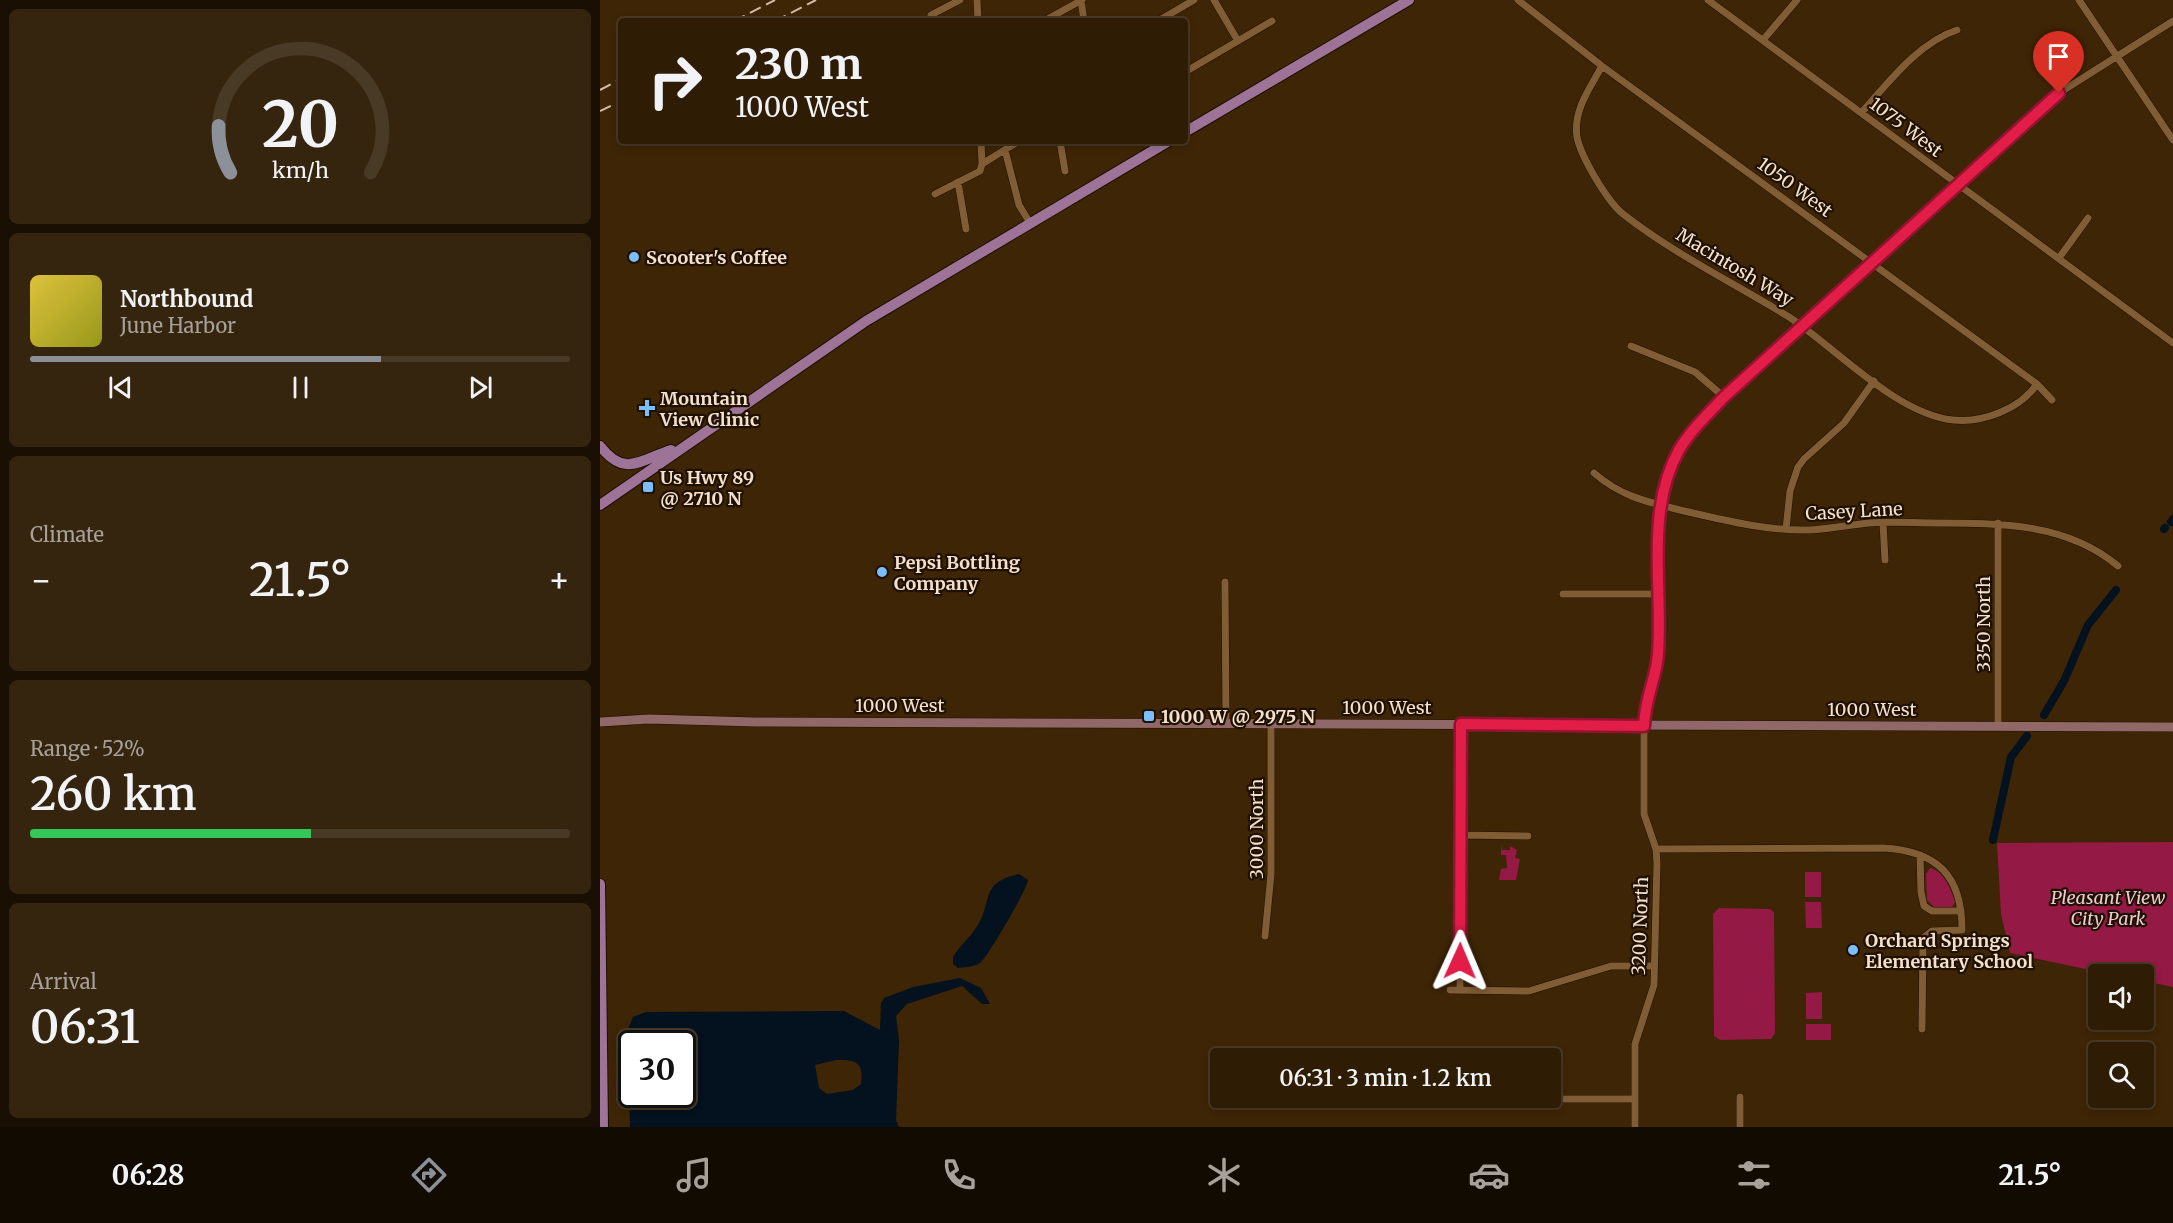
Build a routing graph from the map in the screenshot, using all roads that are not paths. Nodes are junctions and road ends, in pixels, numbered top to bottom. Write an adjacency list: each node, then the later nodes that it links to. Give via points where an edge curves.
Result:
1 (960, 0): 11 (street)
2 (978, 0): 12 (street)
3 (1081, 0): 13 (street); 14 (street)
4 (1194, 0): 15 (street)
5 (1214, 0): 20 (street)
6 (1409, 0): 25 (main road)
7 (1518, 0): 22 (street, 1050 West)
8 (1708, 0): 19 (street, 1075 West)
9 (1797, 0): 19 (street)
10 (2079, 0): 21 (street)
11 (931, 15)
12 (978, 18)
13 (1049, 18)
14 (1084, 18)
15 (1163, 18)
16 (1272, 21): 20 (street)
17 (2173, 21): 21 (street, 3200 North)
18 (1957, 30): 24 (street, via 1943,34 1902,69)
19 (1763, 40): 24 (street, 1075 West)
20 (1238, 41): 23 (street)
21 (2115, 56): 26 (street); 35 (street, 3200 North, via 2059,93)
22 (1602, 66): 41 (street, 1050 West); 42 (street, Macintosh Way, via 1579,107 1577,139 1611,202 1679,252)
23 (1188, 70)
24 (1862, 112): 35 (street, 1075 West)
25 (1188, 130)
26 (2173, 140)
27 (981, 144): 32 (street)
28 (1014, 144): 31 (street)
29 (1060, 144): 33 (street)
30 (1162, 144): 38 (main road)
31 (1005, 150): 32 (street); 38 (street, via 1019,205)
32 (982, 164): 34 (street, via 980,171)
33 (1065, 171)
34 (958, 182): 36 (street); 39 (street)
35 (1958, 184): 40 (street, 1075 West); 41 (street, 3200 North)
36 (935, 194)
37 (2088, 218): 40 (street)
38 (1030, 223): 50 (main road, via 866,321)
39 (966, 229)
40 (2059, 258): 43 (street, 1075 West)
41 (1873, 262): 42 (street, 3200 North); 46 (street, 1050 West)
42 (1803, 327): 45 (street, Macintosh Way); 47 (street, 3200 North)
43 (2173, 343)
44 (1631, 346): 47 (street, via 1695,372)
45 (1874, 381): 46 (street, Macintosh Way, via 1923,412 1953,420 1986,417 2013,406); 56 (street, via 1844,423 1798,467 1790,491)
46 (2037, 384): 48 (street, 1050 West)
47 (1724, 397): 52 (street, 3200 North, via 1679,450)
48 (2052, 400)
49 (600, 446): 50 (main road, via 615,462 629,465)
50 (683, 446): 53 (main road)
51 (1594, 473): 52 (street, Casey Lane, via 1619,492)
52 (1660, 504): 56 (street, Casey Lane, via 1727,521); 61 (street, 3200 North)
53 (600, 505)
54 (1883, 523): 55 (street, Casey Lane); 56 (street, Casey Lane); 57 (street)
55 (1998, 523): 58 (street, Casey Lane, via 2077,540 2102,552); 67 (street, 3350 North)
56 (1786, 529)
57 (1885, 560)
58 (2118, 566)
59 (1225, 582): 63 (street)
60 (1563, 594): 61 (street)
61 (1658, 594): 66 (street, 3200 North, via 1658,653 1644,706)
62 (600, 722): 63 (street, 1000 West)
63 (1226, 722): 64 (street, 1000 West)
64 (1271, 723): 65 (street, 1000 West); 75 (street, 3000 North, via 1271,874)
65 (1461, 724): 66 (street, 1000 West); 69 (street)
66 (1644, 726): 67 (street, 1000 West); 71 (street, 3200 North, via 1644,814)
67 (1998, 726): 68 (street, 1000 West)
68 (2173, 727)
69 (1461, 835): 70 (street); 78 (street)
70 (1528, 836)
71 (1656, 849): 72 (street, via 1883,848); 76 (street, 3200 North)
72 (1920, 855): 74 (street, via 1950,877 1958,891); 74 (street, via 1924,906 1932,911)
73 (600, 884): 83 (main road)
74 (1961, 911): 79 (street, via 1962,930 1932,931 1923,938)
75 (1265, 936)
76 (1654, 966): 78 (street, via 1611,966 1529,991); 82 (street, 3200 North, via 1650,1001 1635,1044)
77 (1450, 990): 78 (street)
78 (1460, 990)
79 (1922, 1029)
80 (1740, 1097): 85 (street)
81 (1561, 1099): 82 (street)
82 (1635, 1099): 84 (street, 3200 North)
83 (603, 1127)
84 (1635, 1127)
85 (1740, 1127)

